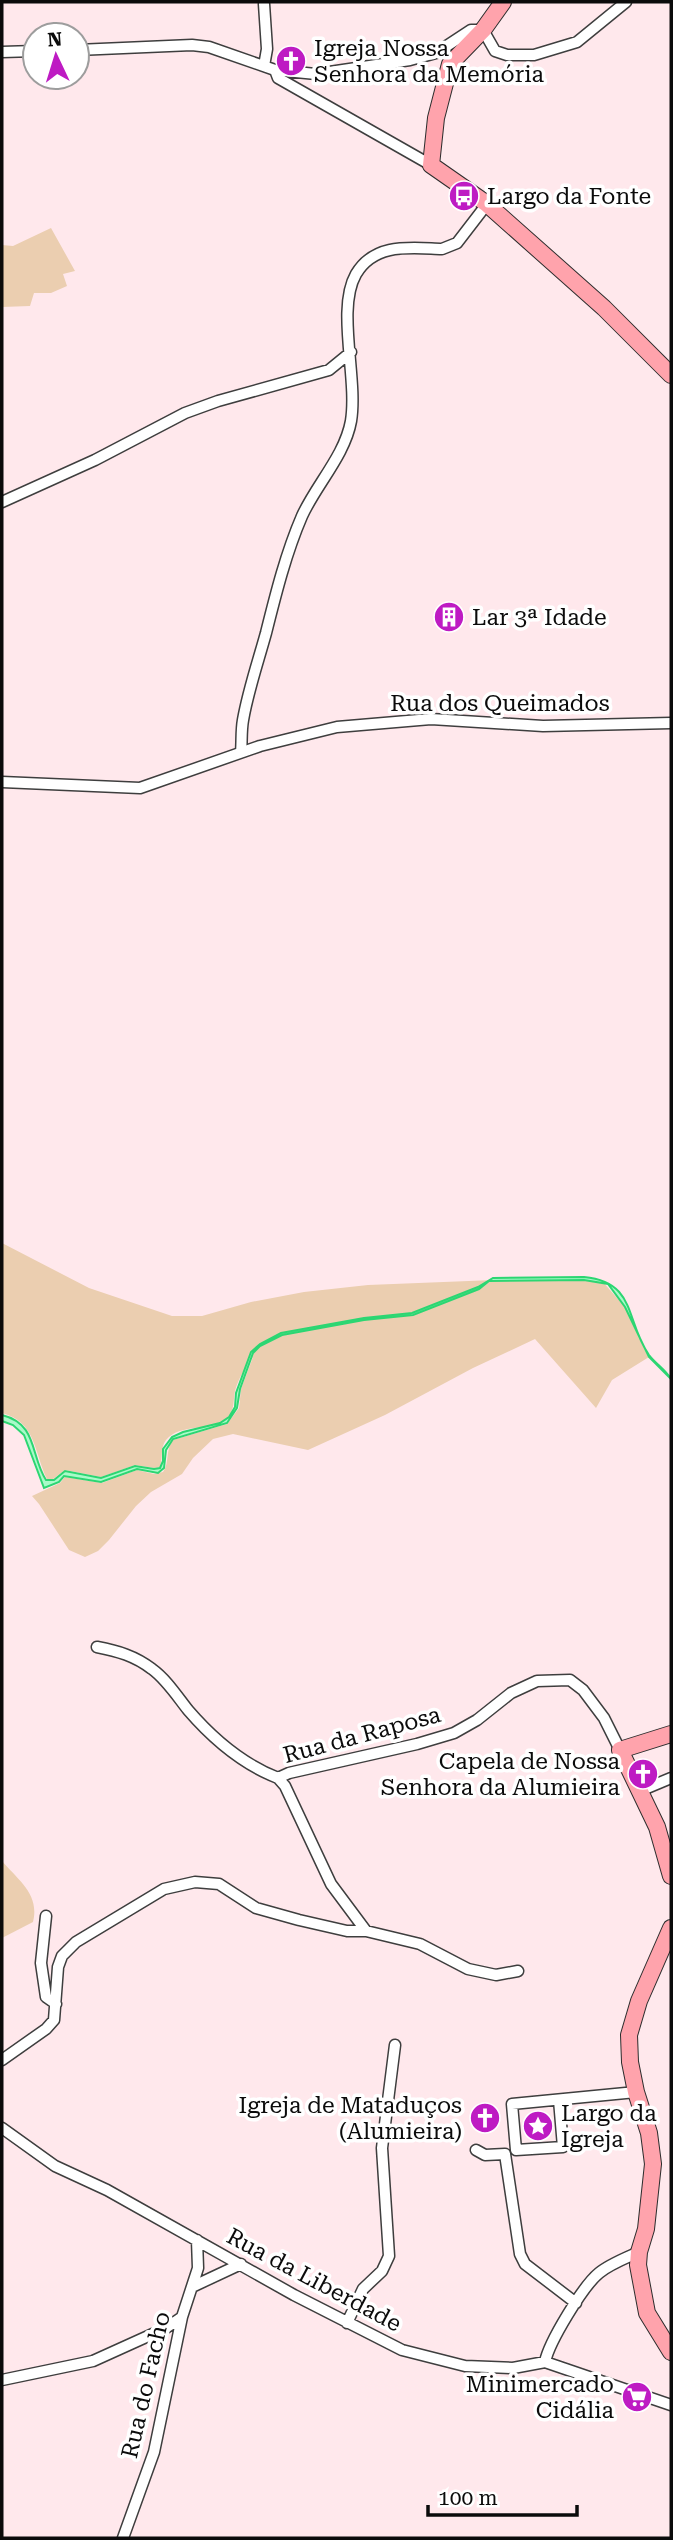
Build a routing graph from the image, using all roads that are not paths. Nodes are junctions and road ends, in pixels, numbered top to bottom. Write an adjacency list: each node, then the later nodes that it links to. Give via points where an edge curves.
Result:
1 (503, 2): 4 (street)
2 (626, 2): 4 (street, via 577,42 534,55 495,51)
3 (264, 4): 8 (street)
4 (483, 30): 8 (street, via 471,30 436,53 410,61 316,74); 9 (street, via 450,64)
5 (91, 49): 8 (street, via 192,45)
6 (21, 51): 7 (street)
7 (2, 52)
8 (269, 68): 9 (street, via 278,78)
9 (430, 166): 10 (street)
10 (487, 204): 11 (street, via 450,247 390,249 364,264 349,291); 13 (street, via 604,307)
11 (351, 352): 12 (street); 14 (street)
12 (329, 370): 14 (street); 15 (street, via 185,413)
13 (671, 375)
14 (352, 377): 17 (street, via 346,435 303,516 283,568 242,721)
15 (2, 502)
16 (671, 723): 17 (street, Rua dos Queimados, via 543,726 431,719 334,727)
17 (241, 752): 18 (street, Rua dos Queimados, via 140,788)
18 (2, 782)
19 (97, 1647): 22 (street, via 124,1652 153,1669 211,1736 234,1755)
20 (671, 1734): 21 (street)
21 (620, 1750): 22 (street, Rua da Raposa, via 583,1690 569,1680 537,1681 511,1693 454,1733); 24 (street)
22 (278, 1778): 28 (street, Rua da Raposa, via 331,1884)
23 (671, 1778): 24 (street)
24 (640, 1791): 25 (street, via 657,1826)
25 (671, 1876)
26 (46, 1916): 30 (street, via 41,1964 46,1997)
27 (671, 1928): 33 (street, via 629,2035)
28 (366, 1931): 29 (street, via 420,1944 468,1969 496,1975); 30 (street, via 347,1931 256,1908 219,1884 195,1882 164,1889 76,1942 62,1956)
29 (518, 1971)
30 (56, 2004): 32 (street, via 54,2020 46,2029)
31 (395, 2045): 44 (street, via 382,2141 389,2256 382,2271 363,2289)
32 (2, 2060)
33 (636, 2092): 34 (street); 39 (street, via 653,2164)
34 (559, 2100): 37 (street, via 512,2104); 37 (street, via 563,2147)
35 (2, 2128): 38 (street, Rua da Liberdade, via 55,2166)
36 (476, 2150): 37 (street, via 485,2155)
37 (510, 2152): 42 (street, via 520,2254 525,2264)
38 (197, 2240): 40 (street, Rua da Liberdade); 41 (street, Rua do Facho)
39 (639, 2252): 42 (street, via 599,2273); 45 (street, via 647,2313)
40 (241, 2264): 41 (street); 44 (street, Rua da Liberdade)
41 (194, 2286): 43 (street, Rua do Facho)
42 (576, 2303): 46 (street)
43 (182, 2317): 47 (street, via 93,2361); 49 (street, Rua do Facho, via 154,2452)
44 (347, 2323): 46 (street, Rua da Liberdade, via 402,2350 465,2366 513,2368)
45 (671, 2352)
46 (545, 2362): 48 (street, Rua da Liberdade)
47 (2, 2380)
48 (671, 2405)
49 (123, 2538)

